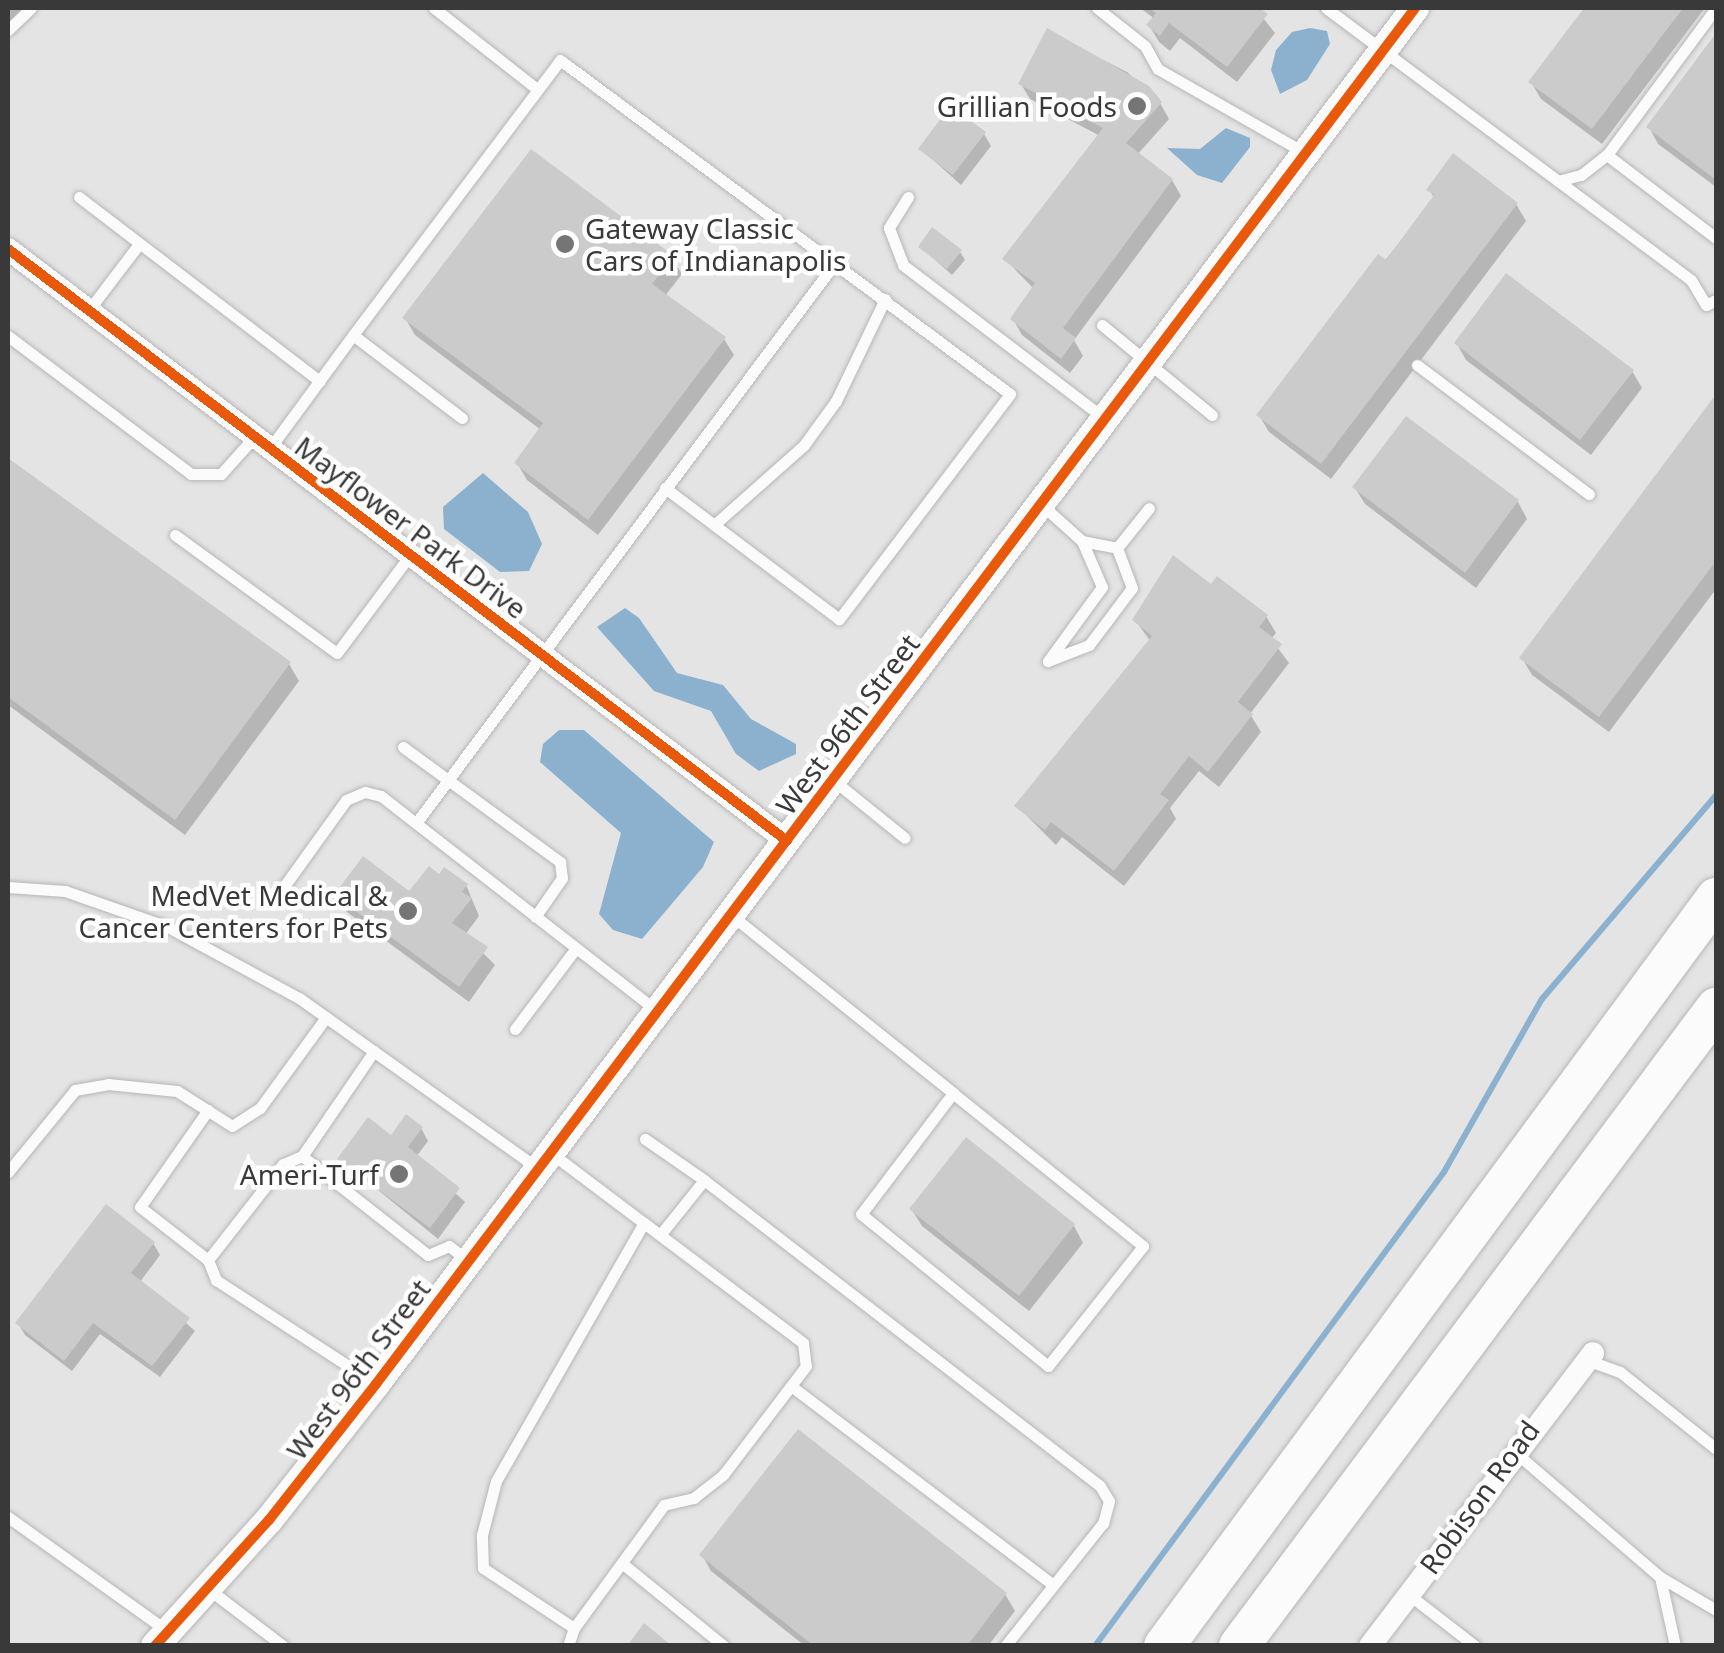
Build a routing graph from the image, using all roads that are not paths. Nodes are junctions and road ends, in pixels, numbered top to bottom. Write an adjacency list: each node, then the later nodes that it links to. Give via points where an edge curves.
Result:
1 (32, 8): 7 (lane)
2 (434, 8): 9 (lane)
3 (1097, 8): 10 (lane, via 1145,46 1158,69)
4 (1326, 8): 8 (lane)
5 (1414, 8): 8 (street, West 96th Street)
6 (1716, 8): 11 (lane)
7 (8, 30)
8 (1382, 50): 10 (street, West 96th Street); 12 (lane)
9 (538, 89): 18 (lane, via 560,60); 23 (lane)
10 (1305, 153): 25 (street, West 96th Street)
11 (1607, 155): 12 (lane, via 1581,176); 15 (lane)
12 (1558, 182): 20 (lane, via 1692,280 1706,305)
13 (78, 197): 16 (lane)
14 (908, 197): 30 (lane, via 889,228 903,265)
15 (1716, 238)
16 (139, 244): 21 (lane); 27 (lane)
17 (8, 248): 21 (street, Mayflower Park Drive)
18 (835, 263): 19 (lane); 32 (lane)
19 (886, 300): 36 (lane, via 836,401 804,445); 36 (lane, via 1010,394 839,619)
20 (1716, 300)
21 (88, 310): 31 (street, Mayflower Park Drive)
22 (1102, 325): 25 (lane)
23 (354, 335): 27 (lane); 29 (lane)
24 (8, 336): 31 (lane, via 191,474 222,474)
25 (1149, 362): 28 (lane); 30 (street, West 96th Street)
26 (1417, 365): 33 (lane)
27 (320, 381): 31 (lane)
28 (1212, 415)
29 (462, 418)
30 (1106, 420): 34 (street, West 96th Street)
31 (262, 442): 40 (street, Mayflower Park Drive)
32 (665, 488): 36 (lane); 41 (lane)
33 (1589, 494)
34 (1042, 505): 38 (lane); 44 (street, West 96th Street)
35 (1149, 508): 39 (lane)
36 (714, 524)
37 (175, 535): 40 (lane, via 337,652)
38 (1082, 541): 39 (lane); 39 (lane, via 1102,587 1048,660 1089,644 1132,588)
39 (1117, 548)
40 (410, 555): 41 (street, Mayflower Park Drive)
41 (541, 654): 43 (lane); 47 (street, Mayflower Park Drive)
42 (404, 747): 43 (lane)
43 (448, 780): 45 (lane); 52 (lane, via 560,862 562,878)
44 (833, 780): 46 (lane); 47 (street, West 96th Street)
45 (416, 823): 49 (lane, via 381,796 353,794); 52 (lane)
46 (905, 838)
47 (787, 840): 51 (street, West 96th Street)
48 (8, 887): 56 (lane, via 65,891 168,927)
49 (280, 892)
50 (1716, 898): 88 (highway)
51 (731, 915): 55 (street, West 96th Street); 59 (lane)
52 (535, 916): 53 (lane)
53 (576, 948): 55 (lane); 57 (lane)
54 (1716, 1008): 89 (highway)
55 (658, 1012): 63 (street, West 96th Street)
56 (326, 1017): 58 (lane); 60 (lane, via 260,1108 232,1126)
57 (515, 1029)
58 (374, 1051): 62 (lane); 63 (lane)
59 (953, 1093): 59 (lane, via 861,1214 1048,1366 1143,1246)
60 (208, 1110): 64 (lane, via 177,1091 108,1084 75,1090); 68 (lane, via 140,1207)
61 (645, 1139): 65 (lane)
62 (302, 1156): 68 (lane, via 283,1164); 69 (lane, via 428,1254 449,1246)
63 (545, 1161): 66 (lane); 69 (street, West 96th Street)
64 (8, 1172)
65 (704, 1180): 67 (lane); 78 (lane, via 1100,1486 1109,1501 1103,1523)
66 (644, 1224): 67 (lane); 82 (lane, via 496,1481 482,1535 483,1568)
67 (660, 1236): 72 (lane, via 803,1343 806,1366)
68 (208, 1260): 71 (lane, via 216,1280)
69 (468, 1261): 71 (street, West 96th Street)
70 (1590, 1356): 73 (lane); 74 (street, Robison Road)
71 (376, 1384): 79 (street, West 96th Street)
72 (791, 1386): 76 (lane, via 723,1475 694,1498 664,1505); 78 (lane)
73 (1716, 1449)
74 (1514, 1451): 77 (lane); 80 (street, Robison Road)
75 (8, 1517): 83 (lane)
76 (623, 1564): 82 (lane); 86 (lane)
77 (1660, 1577): 81 (lane); 92 (lane)
78 (1053, 1585): 87 (lane)
79 (206, 1588): 83 (street, West 96th Street); 84 (lane)
80 (1408, 1594): 90 (street, Robison Road); 91 (lane)
81 (1716, 1610)
82 (574, 1628): 85 (lane)
83 (161, 1638)
84 (284, 1646)
85 (568, 1646)
86 (724, 1646)
87 (1005, 1646)
88 (1164, 1646)
89 (1239, 1646)
90 (1370, 1646)
91 (1476, 1646)
92 (1675, 1646)

